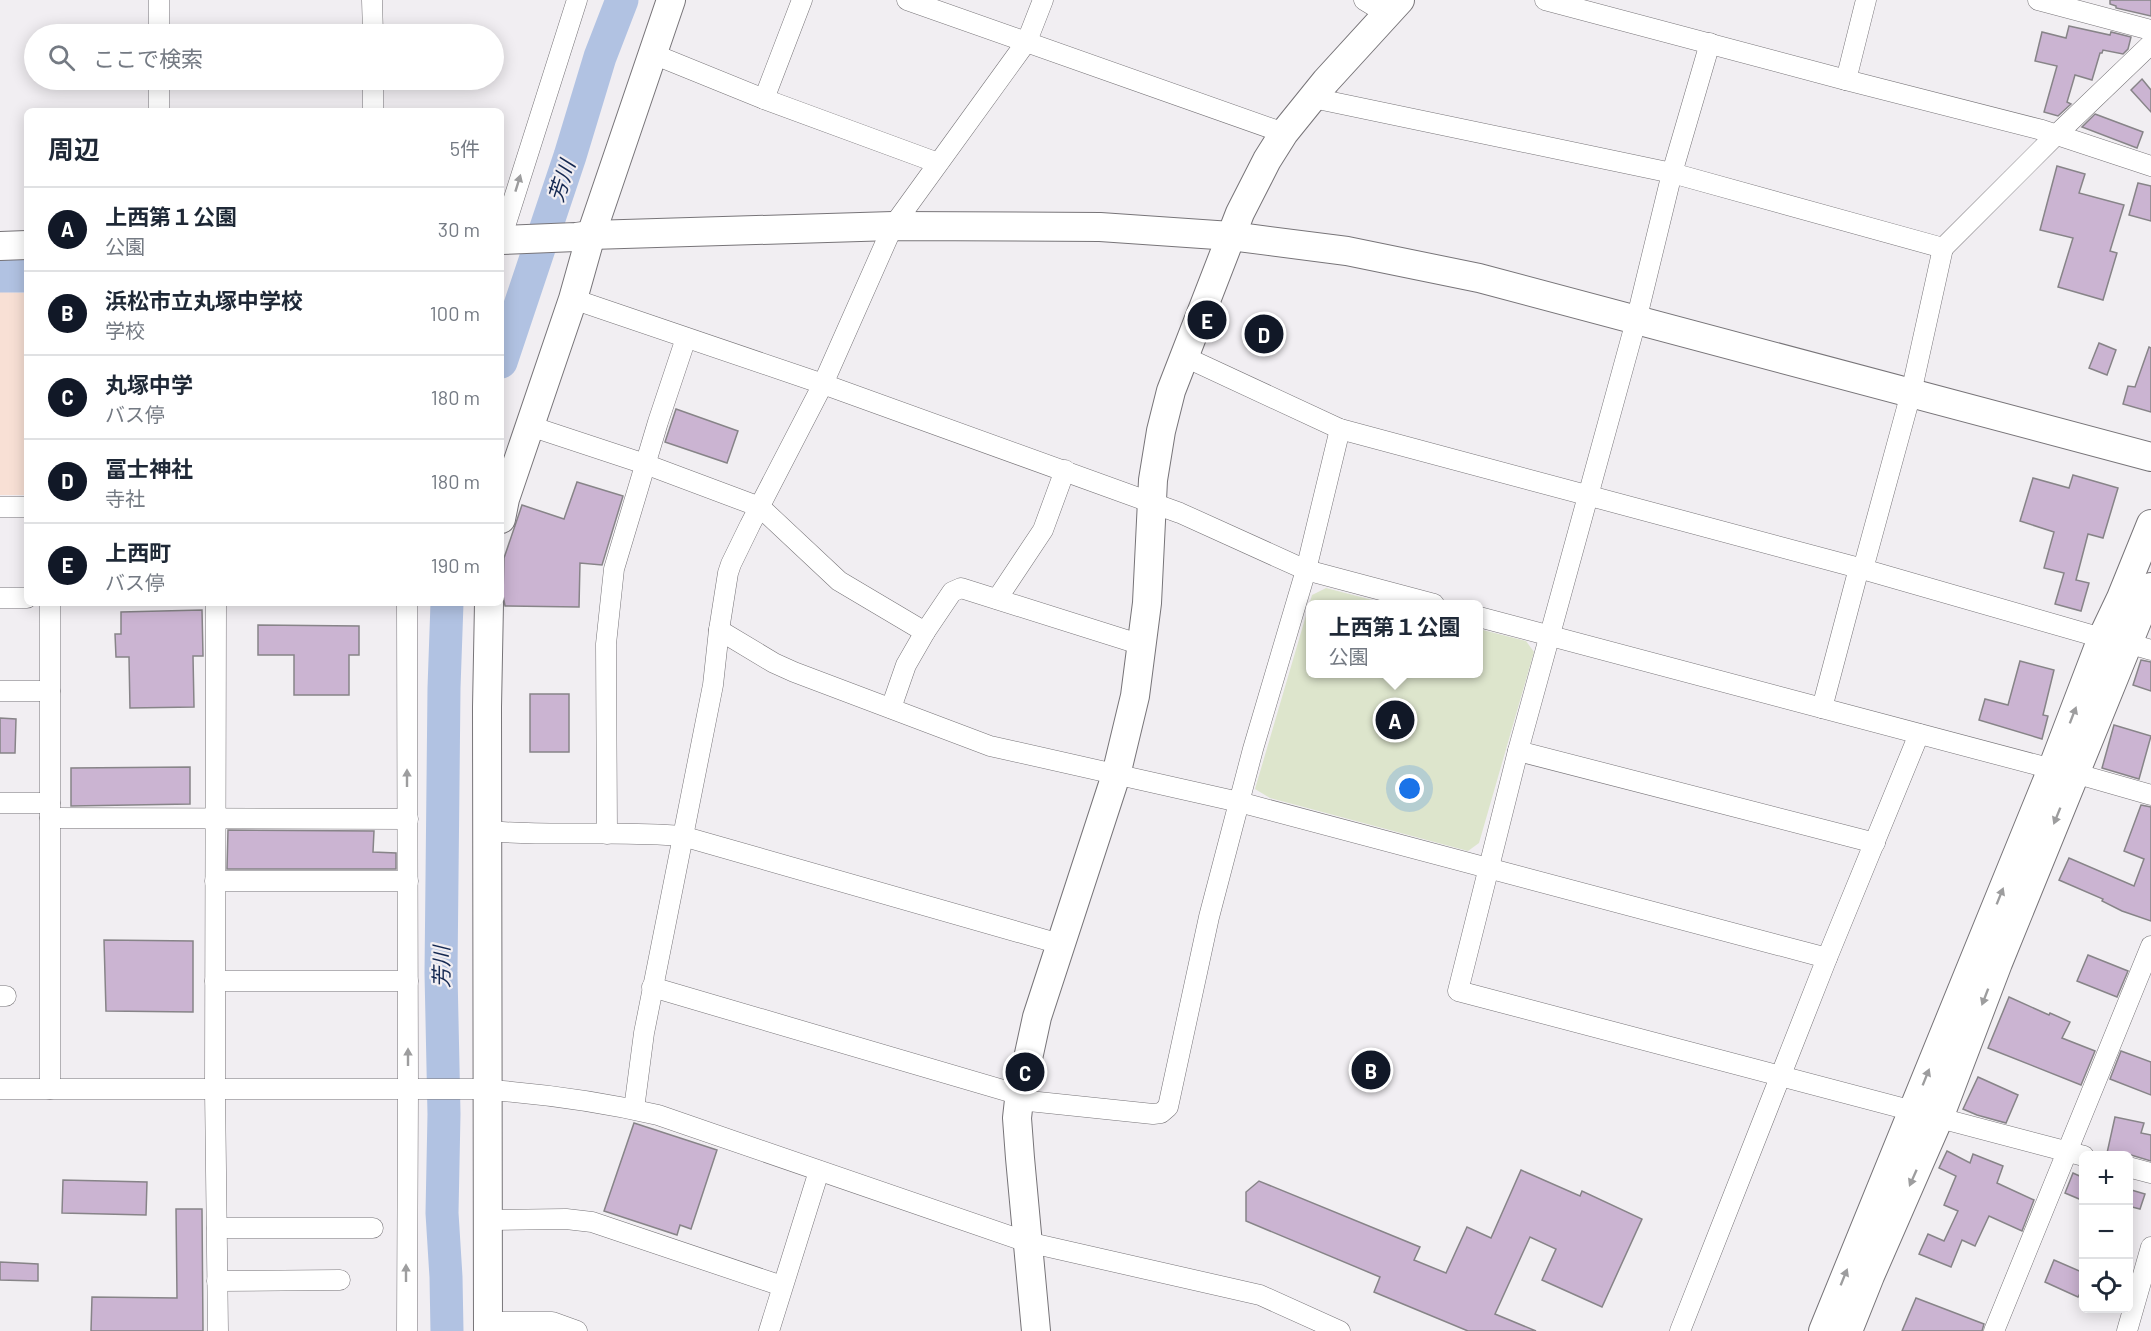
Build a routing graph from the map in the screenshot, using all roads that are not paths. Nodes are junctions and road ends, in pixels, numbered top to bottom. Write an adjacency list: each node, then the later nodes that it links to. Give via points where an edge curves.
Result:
1 (159, 0): 12 (street)
2 (372, 0): 13 (street)
3 (577, 0): 34 (street, one-way to 3)
4 (671, 0): 18 (street)
5 (802, 0): 23 (street)
6 (907, 0): 15 (street)
7 (1044, 0): 15 (street)
8 (1545, 0): 16 (street)
9 (1866, 0): 19 (street)
10 (2038, 0): 14 (street)
11 (1384, 5): 22 (street)
12 (159, 24)
13 (373, 24)
14 (2151, 30)
15 (1026, 41): 26 (street); 28 (street)
16 (1710, 43): 19 (street); 30 (street)
17 (2151, 44): 27 (street)
18 (653, 54): 23 (street); 32 (street)
19 (1846, 80): 27 (street)
20 (159, 90): 24 (street)
21 (373, 90): 25 (street)
22 (1313, 98): 26 (street); 30 (street)
23 (764, 99): 28 (street)
24 (159, 108)
25 (373, 108)
26 (1284, 133): 33 (street, via 1248,195)
27 (2055, 136): 29 (street); 37 (street)
28 (938, 163): 31 (street)
29 (2151, 166)
30 (1672, 173): 37 (street); 39 (street)
31 (894, 226): 32 (street); 33 (street, via 1100,227); 42 (street)
32 (584, 236): 34 (street); 38 (street)
33 (1231, 236): 39 (street, via 1392,259 1479,278); 41 (street)
34 (504, 240)
35 (24, 245): 36 (street)
36 (0, 246)
37 (1943, 248): 43 (street)
38 (573, 299): 40 (street); 44 (street)
39 (1636, 321): 43 (street); 49 (street)
40 (686, 338): 42 (street); 47 (street)
41 (1185, 357): 45 (street); 50 (street, via 1161,431)
42 (823, 384): 48 (street); 54 (street)
43 (1911, 393): 46 (street); 56 (street)
44 (530, 426): 47 (street); 51 (street)
45 (1340, 429): 49 (street); 57 (street)
46 (2151, 457)
47 (645, 464): 54 (street); 88 (street, via 614,569 608,634)
48 (1065, 470): 50 (street); 61 (street, via 1042,530)
49 (1588, 496): 56 (street); 70 (street)
50 (1152, 502): 57 (street); 72 (street, via 1148,603)
51 (504, 504)
52 (0, 507): 53 (street)
53 (24, 507)
54 (760, 507): 68 (street, via 728,573); 69 (street, via 839,581)
55 (2151, 524): 71 (street, via 2121,598)
56 (1861, 569): 71 (street); 76 (street)
57 (1306, 570): 62 (street); 82 (street)
58 (2151, 587): 71 (street)
59 (0, 598): 60 (street)
60 (24, 598)
61 (997, 599): 69 (street, via 967,588 956,589); 72 (street)
62 (1419, 600)
63 (50, 606): 74 (street)
64 (216, 606): 85 (street)
65 (407, 606): 86 (street, one-way to 65)
66 (489, 606): 87 (street)
67 (1483, 618): 70 (street)
68 (718, 630): 75 (street, via 786,669); 89 (street, via 713,685)
69 (924, 632): 75 (street, via 906,665)
70 (1551, 636): 76 (street); 78 (street)
71 (2127, 644): 79 (street)
72 (1142, 645): 80 (street, via 1135,696)
73 (0, 690): 74 (street)
74 (50, 691): 84 (street)
75 (891, 708): 80 (street, via 983,744)
76 (1822, 708): 77 (street)
77 (1919, 735): 79 (street); 90 (street)
78 (1518, 751): 90 (street); 91 (street)
79 (2063, 771): 81 (street); 108 (street, via 1998,963)
80 (1116, 775): 82 (street); 94 (street)
81 (2151, 795)
82 (1239, 802): 91 (street); 106 (street, via 1166,1111 1153,1114)
83 (0, 803): 84 (street)
84 (50, 811): 85 (street); 102 (street)
85 (216, 818): 86 (street); 92 (street)
86 (408, 819): 93 (street)
87 (488, 831): 88 (street); 104 (street)
88 (607, 834): 89 (street)
89 (682, 836): 94 (street); 99 (street)
90 (1875, 843): 96 (street)
91 (1487, 869): 96 (street); 100 (street, via 1458,991)
92 (216, 881): 93 (street); 97 (street)
93 (408, 881): 98 (street)
94 (1060, 944): 106 (street, via 1037,1017)
95 (2151, 946): 109 (street)
96 (1827, 958): 100 (street)
97 (215, 981): 98 (street); 105 (street)
98 (408, 981): 103 (street, one-way to 98)
99 (652, 987): 106 (street); 107 (street)
100 (1781, 1077): 108 (street); 128 (street)
101 (0, 1089): 102 (street)
102 (50, 1089): 105 (street)
103 (412, 1089): 104 (street); 105 (street); 123 (street, one-way to 103)
104 (481, 1089): 107 (street); 113 (street)
105 (215, 1090): 114 (street)
106 (1019, 1098): 116 (street)
107 (634, 1109): 111 (street)
108 (1926, 1114): 109 (street); 129 (street, one-way to 108); 130 (street, one-way to 130)
109 (2076, 1154): 131 (street)
110 (2133, 1168): 112 (street)
111 (819, 1171): 116 (street); 120 (street)
112 (2151, 1173)
113 (487, 1220): 120 (street, via 592,1222); 121 (street)
114 (217, 1228): 115 (street); 119 (street)
115 (373, 1228)
116 (1027, 1242): 126 (street); 127 (street, via 1260,1295)
117 (2151, 1247): 132 (street)
118 (340, 1280): 119 (street)
119 (217, 1281): 122 (street)
120 (782, 1286): 125 (street)
121 (488, 1326): 124 (street, via 552,1322)
122 (218, 1331)
123 (407, 1331)
124 (578, 1331)
125 (769, 1331)
126 (1036, 1331)
127 (1340, 1331)
128 (1680, 1331)
129 (1823, 1331)
130 (1848, 1331)
131 (1994, 1331)
132 (2127, 1331)

